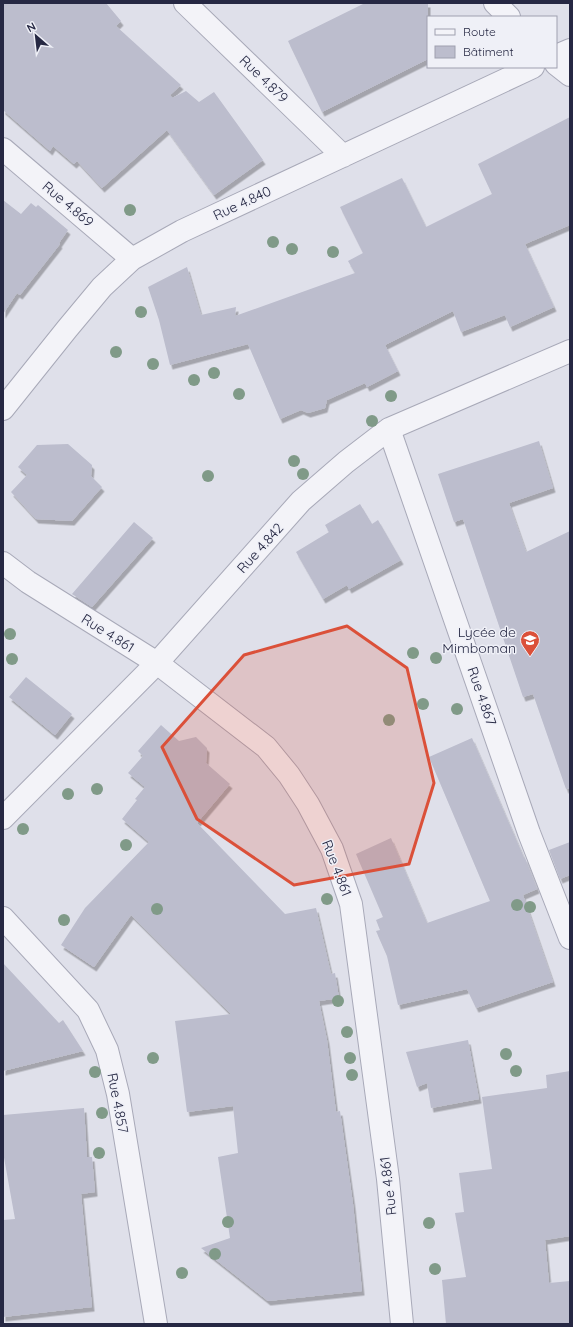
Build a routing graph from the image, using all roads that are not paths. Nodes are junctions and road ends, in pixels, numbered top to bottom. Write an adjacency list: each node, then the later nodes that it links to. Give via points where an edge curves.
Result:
1 (185, 3): 10 (street, Rue 4.879)
2 (495, 3): 3 (street)
3 (507, 16)
4 (570, 50): 5 (street)
5 (557, 56)
6 (557, 65): 8 (street)
7 (531, 68): 10 (street, Rue 4.840)
8 (570, 75)
9 (3, 149): 11 (street, Rue 4.869)
10 (342, 156): 11 (street, Rue 4.840, via 182,231)
11 (132, 259): 13 (street, Rue 4.840, via 102,287)
12 (570, 351): 14 (street, Rue 4.842)
13 (3, 409)
14 (389, 429): 16 (street, Rue 4.842, via 302,501); 19 (street, Rue 4.867, via 530,833)
15 (3, 563): 16 (street, Rue 4.861, via 28,582)
16 (157, 663): 17 (street, Rue 4.842); 21 (street, Rue 4.861, via 266,747 308,804 332,849 351,904 388,1179)
17 (3, 818)
18 (3, 918): 20 (street, Rue 4.857, via 88,1010 107,1050 118,1094)
19 (570, 938)
20 (156, 1324)
21 (402, 1324)

